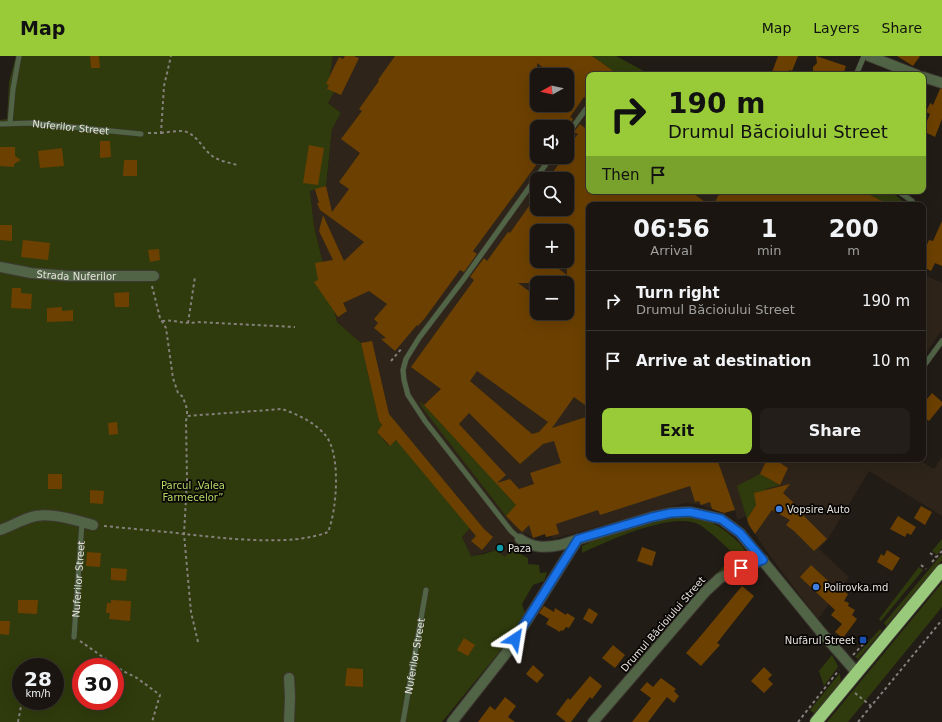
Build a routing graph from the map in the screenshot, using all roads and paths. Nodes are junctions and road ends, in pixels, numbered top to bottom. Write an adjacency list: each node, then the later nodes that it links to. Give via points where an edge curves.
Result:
1 (19, 56): 10 (lane, via 12,89)
2 (171, 56): 13 (path, via 164,86)
3 (864, 56): 5 (lane)
4 (869, 56): 6 (street)
5 (857, 72)
6 (909, 72)
7 (926, 78): 8 (street)
8 (942, 83)
9 (586, 109): 12 (lane)
10 (10, 123): 11 (lane, Nuferilor Street); 14 (lane, Nuferilor Street)
11 (0, 124)
12 (574, 125)
13 (161, 133): 14 (path); 15 (path, via 184,131 193,136 210,155)
14 (141, 134)
15 (237, 164)
16 (547, 164): 32 (lane, via 419,338 406,360 404,370 408,395 425,421)
17 (902, 194): 18 (lane)
18 (912, 201)
19 (0, 267): 20 (street, Strada Nuferilor, via 61,275)
20 (150, 276): 22 (path)
21 (195, 277): 23 (path)
22 (162, 321): 23 (path); 27 (path, via 166,328 173,378 178,393 183,397)
23 (188, 323): 24 (path)
24 (295, 327)
25 (942, 341): 26 (lane)
26 (926, 363)
27 (187, 416): 31 (path); 31 (path, via 282,409 296,414 326,435 332,446 336,499 328,532 317,537 263,540)
28 (82, 522): 29 (street); 30 (street, via 39,516); 45 (lane, Nuferilor Street)
29 (92, 525): 31 (path)
30 (0, 530)
31 (184, 534): 46 (path, via 190,612)
32 (520, 539): 33 (street, via 533,546 542,547)
33 (578, 539): 37 (street, via 652,517 690,512 721,519 740,533); 57 (street, via 507,652)
34 (942, 551): 36 (path)
35 (930, 553): 36 (path)
36 (936, 558): 38 (path)
37 (763, 560): 47 (street, via 820,632); 58 (street, Drumul Băcioiului Street, via 720,578 706,591)
38 (931, 563)
39 (921, 565): 41 (path, via 926,569)
40 (942, 570): 48 (highway)
41 (923, 574)
42 (426, 590): 56 (lane, Nuferilor Street)
43 (942, 620): 51 (path)
44 (872, 634): 47 (path)
45 (74, 637): 54 (path, via 160,695)
46 (198, 642)
47 (847, 661): 48 (street); 59 (path)
48 (857, 673): 50 (highway)
49 (289, 678): 55 (street)
50 (846, 686): 51 (path); 60 (highway)
51 (871, 706): 61 (path)
52 (20, 710): 53 (path)
53 (18, 722)
54 (152, 722)
55 (289, 722)
56 (403, 722)
57 (452, 722)
58 (593, 722)
59 (798, 722)
60 (816, 722)
61 (858, 722)

